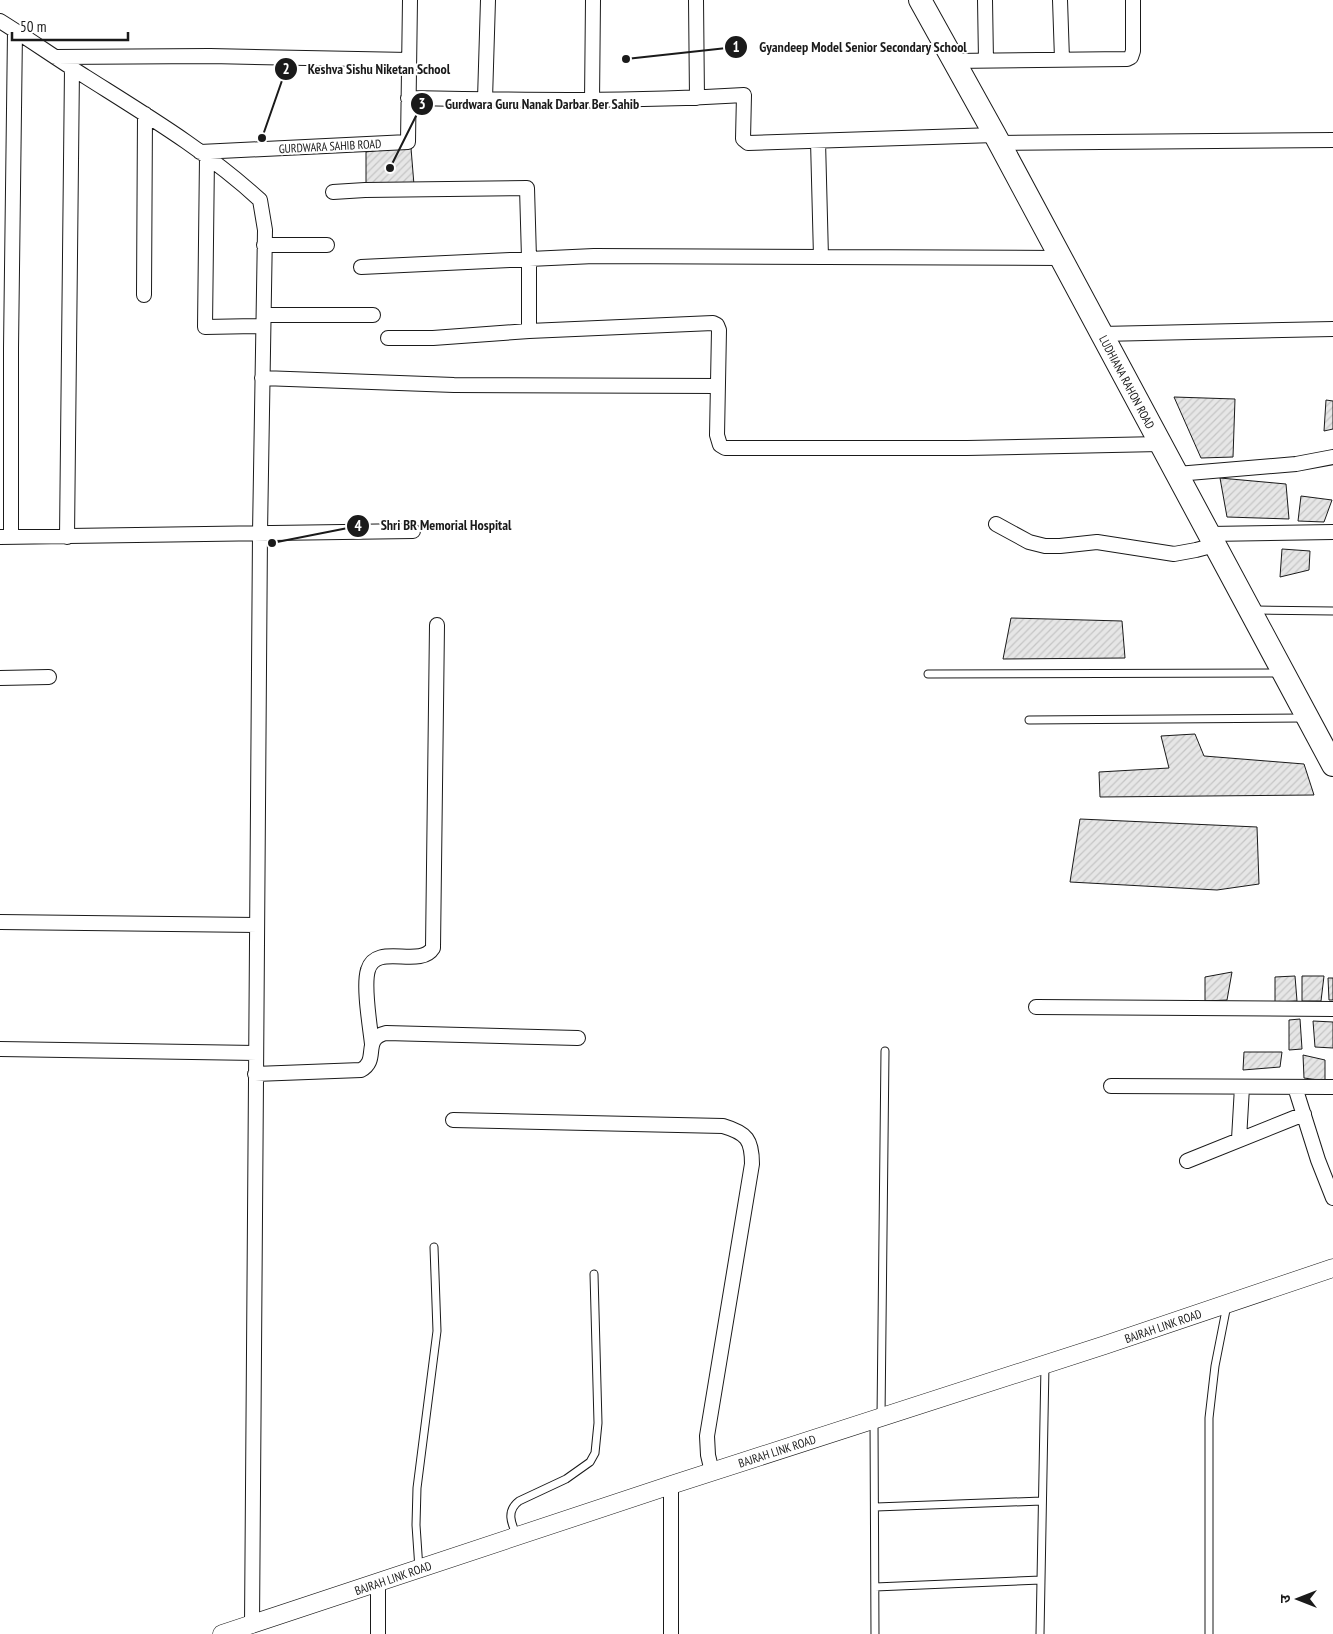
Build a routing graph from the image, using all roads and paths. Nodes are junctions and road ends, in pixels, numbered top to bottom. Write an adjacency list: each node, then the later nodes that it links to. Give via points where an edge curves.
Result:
1 (410, 0): 12 (street, GURDWARA SAHIB ROAD)
2 (488, 0): 19 (street)
3 (593, 0): 20 (street)
4 (696, 0): 18 (street)
5 (920, 0): 15 (main road, LUDHIANA RAHON ROAD)
6 (985, 0): 13 (street)
7 (1060, 0): 14 (street)
8 (1134, 0): 14 (street, via 1133,51 1130,57 1120,60)
9 (0, 21): 10 (street)
10 (15, 31): 11 (street); 25 (street)
11 (55, 57): 12 (street); 16 (street)
12 (409, 60): 17 (street, GURDWARA SAHIB ROAD)
13 (986, 60): 14 (street); 15 (street)
14 (1062, 60)
15 (953, 61): 22 (main road, LUDHIANA RAHON ROAD)
16 (72, 68): 21 (street); 51 (street)
17 (408, 98): 19 (street); 26 (street, GURDWARA SAHIB ROAD, via 408,142)
18 (697, 98): 20 (street); 24 (street, via 744,95 743,139 748,143)
19 (485, 99): 20 (street)
20 (592, 100)
21 (146, 114): 26 (street); 34 (street)
22 (997, 139): 23 (street); 24 (street); 32 (main road, LUDHIANA RAHON ROAD)
23 (1333, 140)
24 (818, 141): 30 (street)
25 (7, 149): 50 (street, via 11,348)
26 (203, 154): 28 (street, via 260,200); 36 (street, via 205,327)
27 (333, 192): 31 (street, via 526,188)
28 (264, 245): 29 (street); 36 (street)
29 (327, 245)
30 (821, 257): 31 (street); 32 (street)
31 (529, 258): 33 (street); 38 (street)
32 (1061, 258): 39 (main road, LUDHIANA RAHON ROAD)
33 (361, 267)
34 (144, 295)
35 (373, 315): 36 (street)
36 (263, 321): 41 (street)
37 (1333, 329): 39 (street)
38 (529, 331): 40 (street); 42 (street, via 713,323 719,330)
39 (1101, 334): 43 (main road, LUDHIANA RAHON ROAD)
40 (388, 338)
41 (262, 378): 42 (street, via 454,385); 49 (street)
42 (718, 386): 43 (street, via 717,435 720,445 725,448)
43 (1160, 444): 45 (main road, LUDHIANA RAHON ROAD)
44 (1333, 457): 45 (street, via 1296,464)
45 (1177, 474): 52 (main road, LUDHIANA RAHON ROAD)
46 (996, 524): 52 (street, via 1029,542 1045,546 1097,542 1174,554 1196,550)
47 (413, 531): 49 (street)
48 (1333, 532): 52 (street)
49 (260, 534): 51 (street); 64 (street)
50 (6, 537): 51 (street)
51 (67, 537)
52 (1212, 539): 53 (main road, LUDHIANA RAHON ROAD)
53 (1250, 610): 54 (lane); 56 (main road, LUDHIANA RAHON ROAD)
54 (1333, 612)
55 (437, 625): 68 (street, via 433,948 418,957 383,957 371,962 367,978)
56 (1284, 673): 57 (lane); 60 (main road, LUDHIANA RAHON ROAD)
57 (928, 674)
58 (49, 677): 59 (street)
59 (0, 678)
60 (1308, 718): 61 (lane); 62 (main road, LUDHIANA RAHON ROAD)
61 (1029, 720)
62 (1333, 765)
63 (0, 922): 64 (street)
64 (257, 925): 71 (street)
65 (1036, 1007): 66 (street)
66 (1333, 1009)
67 (578, 1038): 68 (street, via 393,1033 379,1035)
68 (372, 1044): 72 (street, via 370,1063 362,1070)
69 (0, 1049): 71 (street)
70 (885, 1051): 88 (lane)
71 (256, 1052): 72 (street)
72 (255, 1074): 98 (street)
73 (1111, 1086): 74 (street)
74 (1242, 1087): 75 (street); 79 (street)
75 (1295, 1087): 76 (street); 77 (street)
76 (1333, 1087)
77 (1304, 1114): 79 (street); 81 (street)
78 (453, 1120): 89 (street, via 723,1126 737,1130 748,1139 752,1148 752,1164 707,1436)
79 (1239, 1139): 80 (street)
80 (1187, 1161)
81 (1328, 1173): 82 (street)
82 (1333, 1198)
83 (434, 1247): 94 (lane, via 437,1331 416,1488)
84 (1333, 1268): 86 (street, BAJRAH LINK ROAD)
85 (594, 1274): 93 (lane, via 598,1423 595,1453 590,1462 566,1480 513,1506 511,1518)
86 (1227, 1304): 87 (street, BAJRAH LINK ROAD); 104 (lane, via 1209,1418)
87 (1044, 1365): 88 (street, BAJRAH LINK ROAD); 91 (lane)
88 (878, 1418): 89 (street, BAJRAH LINK ROAD); 92 (lane)
89 (712, 1472): 90 (street, BAJRAH LINK ROAD)
90 (672, 1485): 93 (street, BAJRAH LINK ROAD); 101 (street)
91 (1042, 1502): 92 (lane); 95 (lane)
92 (876, 1507): 97 (lane)
93 (518, 1536): 94 (street, BAJRAH LINK ROAD)
94 (419, 1569): 96 (street, BAJRAH LINK ROAD)
95 (1041, 1580): 97 (lane); 103 (lane)
96 (378, 1583): 98 (street, BAJRAH LINK ROAD); 100 (street)
97 (875, 1587): 102 (lane)
98 (252, 1625): 99 (street, BAJRAH LINK ROAD)
99 (222, 1634)
100 (378, 1634)
101 (671, 1634)
102 (875, 1634)
103 (1040, 1634)
104 (1209, 1634)

